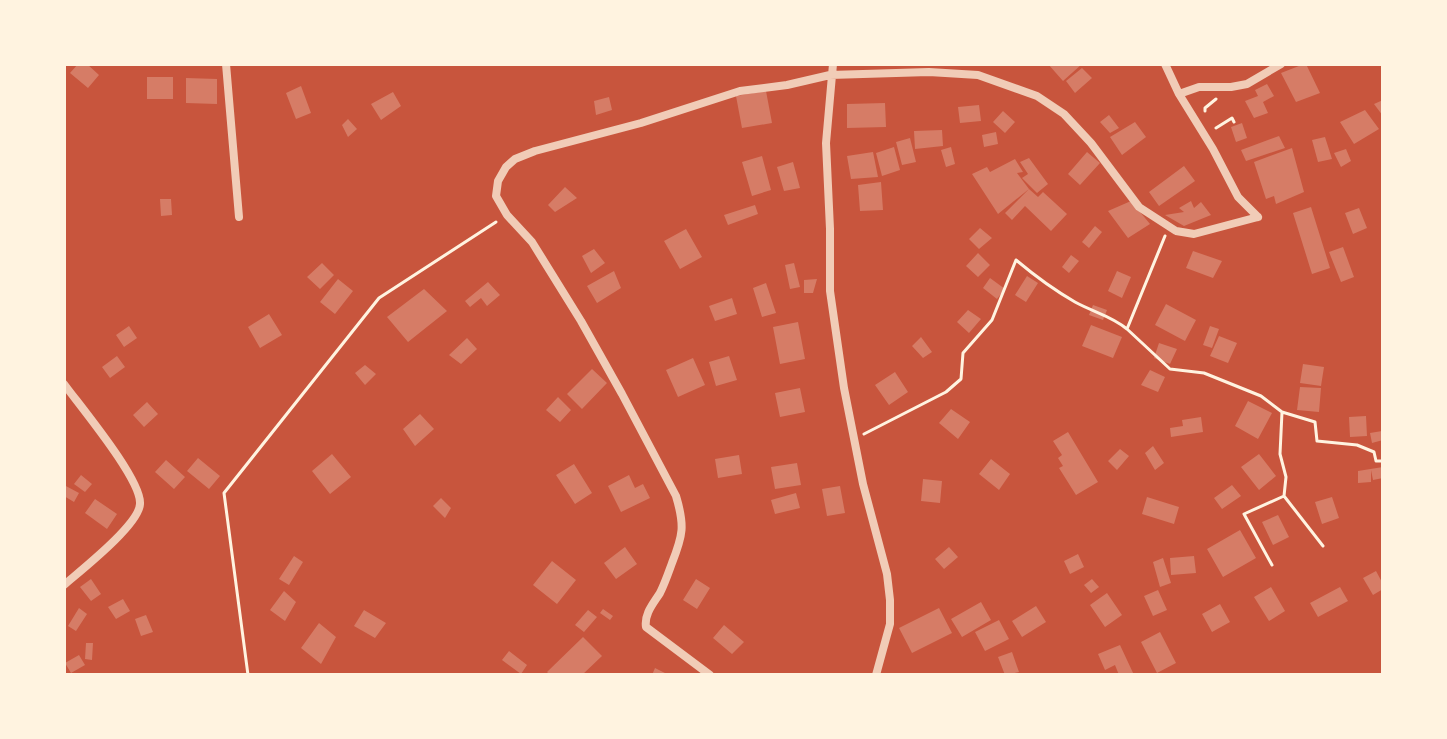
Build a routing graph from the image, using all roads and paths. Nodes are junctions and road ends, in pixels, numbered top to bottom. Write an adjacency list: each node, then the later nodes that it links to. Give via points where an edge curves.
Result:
1 (226, 64): 12 (street)
2 (833, 64): 5 (street)
3 (1165, 64): 7 (street)
4 (1281, 64): 6 (street)
5 (830, 75): 7 (street, via 978,75 1037,96 1064,114 1139,207 1176,231 1194,234 1258,217 1238,197); 11 (street, via 740,91 515,159 498,181 496,196); 17 (street, via 830,291)
6 (1231, 87): 7 (street, via 1199,87); 8 (path, via 1205,108)
7 (1179, 94)
8 (1205, 119)
9 (1234, 122): 10 (path, via 1232,118)
10 (1211, 131)
11 (507, 215): 23 (path, via 379,298 224,493); 24 (street, via 532,242 581,321 676,496 681,542 645,622)
12 (239, 217)
13 (1167, 233): 14 (path)
14 (1127, 329): 16 (path, via 1170,369 1204,373 1261,396); 17 (path, via 1077,304 1016,260 992,320 963,353 961,379)
15 (64, 384): 22 (street, via 124,465 140,505 126,529)
16 (1282, 412): 18 (path, via 1315,422 1317,441 1357,445); 19 (path)
17 (854, 440): 25 (street, via 890,600 890,624)
18 (1383, 461)
19 (1284, 496): 20 (path); 21 (path, via 1244,514)
20 (1323, 546)
21 (1272, 565)
22 (64, 585)
23 (248, 675)
24 (710, 675)
25 (876, 675)

